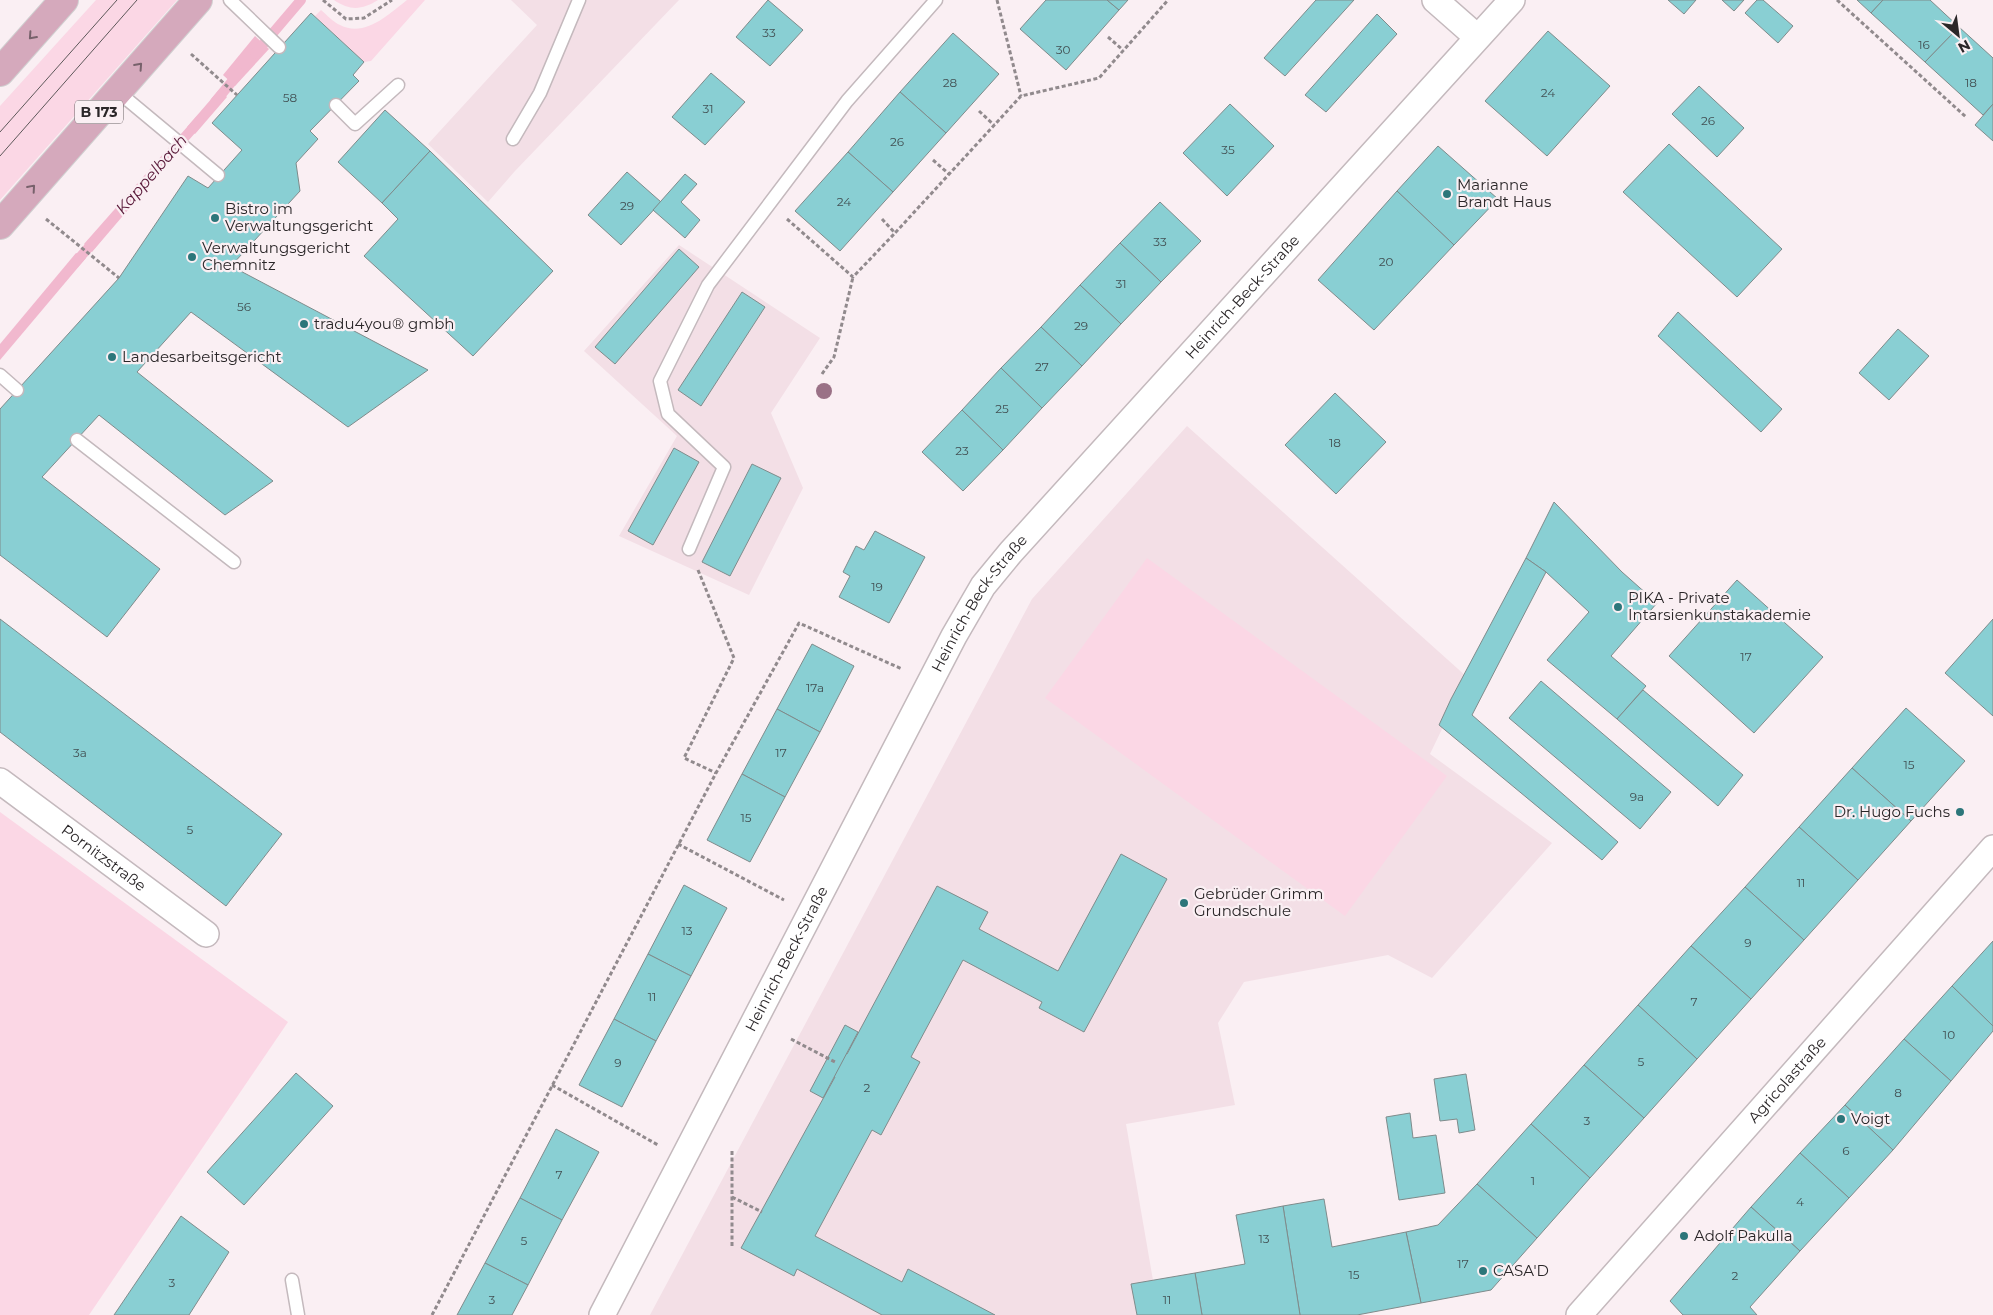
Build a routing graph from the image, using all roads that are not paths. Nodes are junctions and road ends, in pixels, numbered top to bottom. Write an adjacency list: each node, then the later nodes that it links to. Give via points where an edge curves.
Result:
1 (64, 0): 10 (main road, one-way to 10)
2 (198, 0): 12 (main road, B 173, one-way to 2)
3 (230, 0): 9 (lane)
4 (579, 0): 14 (lane, via 540,94)
5 (936, 0): 20 (lane, via 847,101 708,285 660,380 668,414 724,467)
6 (1435, 0): 8 (street)
7 (1512, 0): 8 (street, Heinrich-Beck-Straße)
8 (1477, 37): 28 (street, Heinrich-Beck-Straße, via 1017,544 983,586 954,636)
9 (279, 48)
10 (1, 68)
11 (398, 85): 13 (lane, via 355,124)
12 (117, 91): 15 (lane); 16 (main road, B 173, one-way to 12)
13 (336, 105)
14 (513, 138)
15 (218, 175)
16 (0, 225)
17 (2, 376): 18 (lane)
18 (17, 390)
19 (77, 440): 21 (lane)
20 (689, 549)
21 (234, 562)
22 (0, 781): 24 (street, Pornitzstraße)
23 (1993, 848): 26 (street, Agricolastraße)
24 (206, 934)
25 (292, 1280): 27 (lane)
26 (1580, 1314)
27 (298, 1315)
28 (602, 1315)

